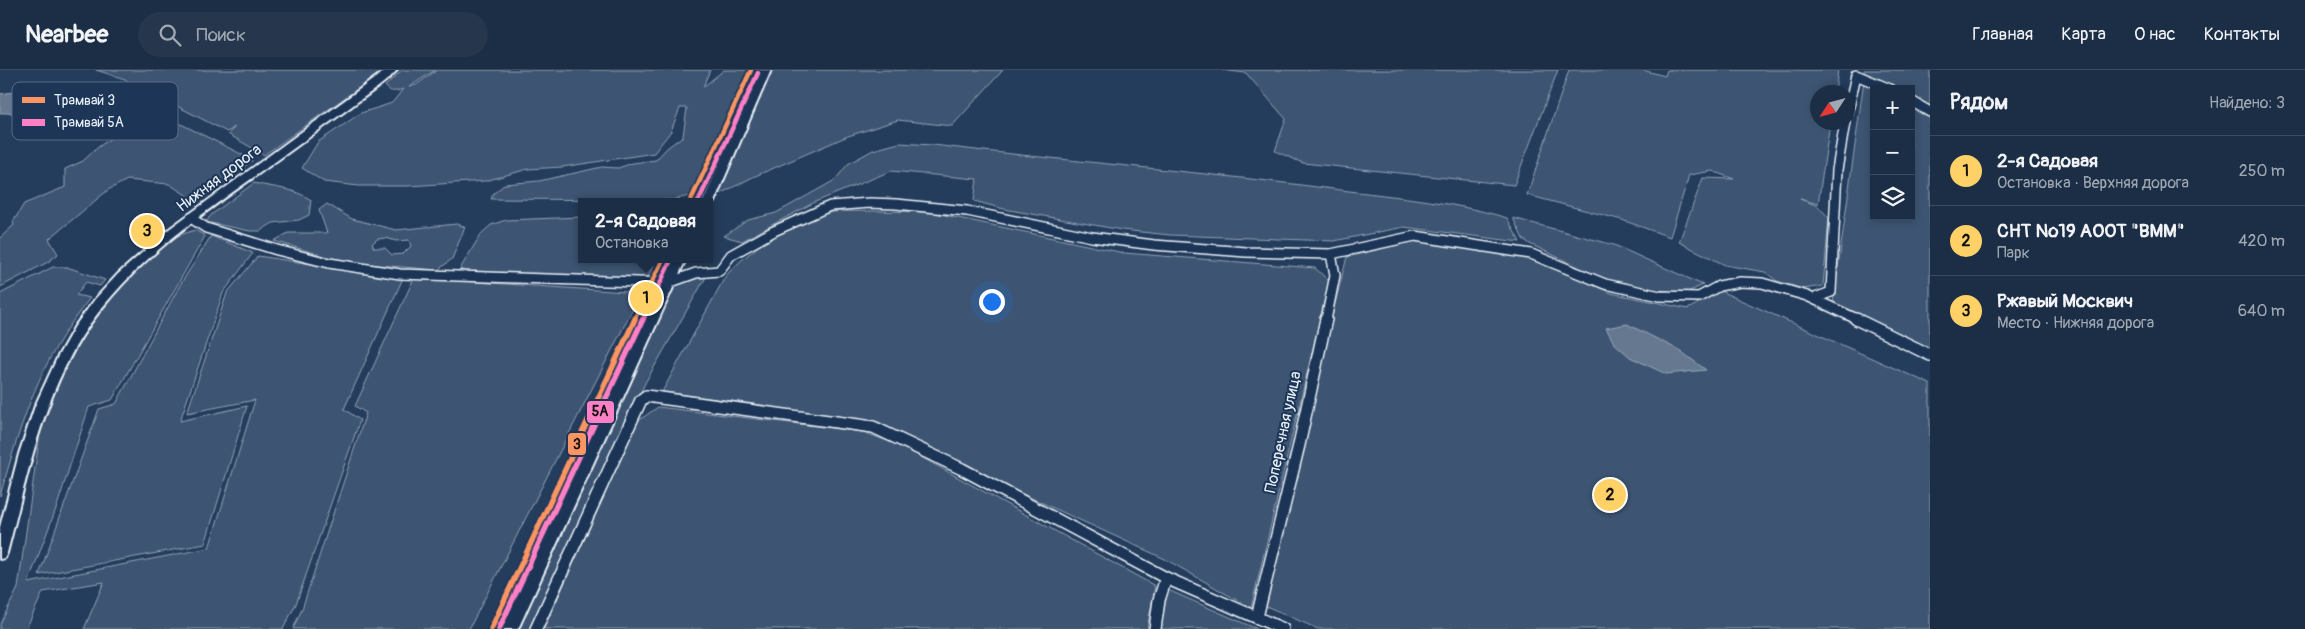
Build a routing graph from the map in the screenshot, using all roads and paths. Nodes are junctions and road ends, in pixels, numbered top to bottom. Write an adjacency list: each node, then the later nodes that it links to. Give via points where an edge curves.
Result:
1 (392, 70): 9 (main road, Нижняя дорога)
2 (766, 70): 8 (main road)
3 (1854, 85): 4 (street, via 1856,75)
4 (1883, 85)
5 (1915, 103): 6 (street)
6 (1930, 112)
7 (1844, 130): 13 (street, via 1837,170 1831,292)
8 (710, 198)
9 (191, 218): 12 (street, via 206,228 277,250 329,263 400,274); 15 (main road, Нижняя дорога, via 119,278 84,321 62,358 32,435)
10 (1331, 254): 12 (street, via 1154,246 1092,237 967,211 870,203 830,206 774,230 731,255 719,271 696,272); 13 (street, via 1415,236 1531,254 1605,284 1660,296 1699,297 1723,284 1739,281 1776,286); 17 (street, Поперечная улица, via 1335,275 1330,305)
11 (678, 263): 12 (main road)
12 (668, 283): 18 (main road)
13 (1815, 298): 14 (street)
14 (1930, 355)
15 (0, 553)
16 (1166, 578): 17 (street); 19 (street, via 962,469 873,427 646,396 641,400 616,452); 20 (street)
17 (1257, 617): 21 (street)
18 (510, 629)
19 (536, 629)
20 (1155, 629)
21 (1283, 629)

